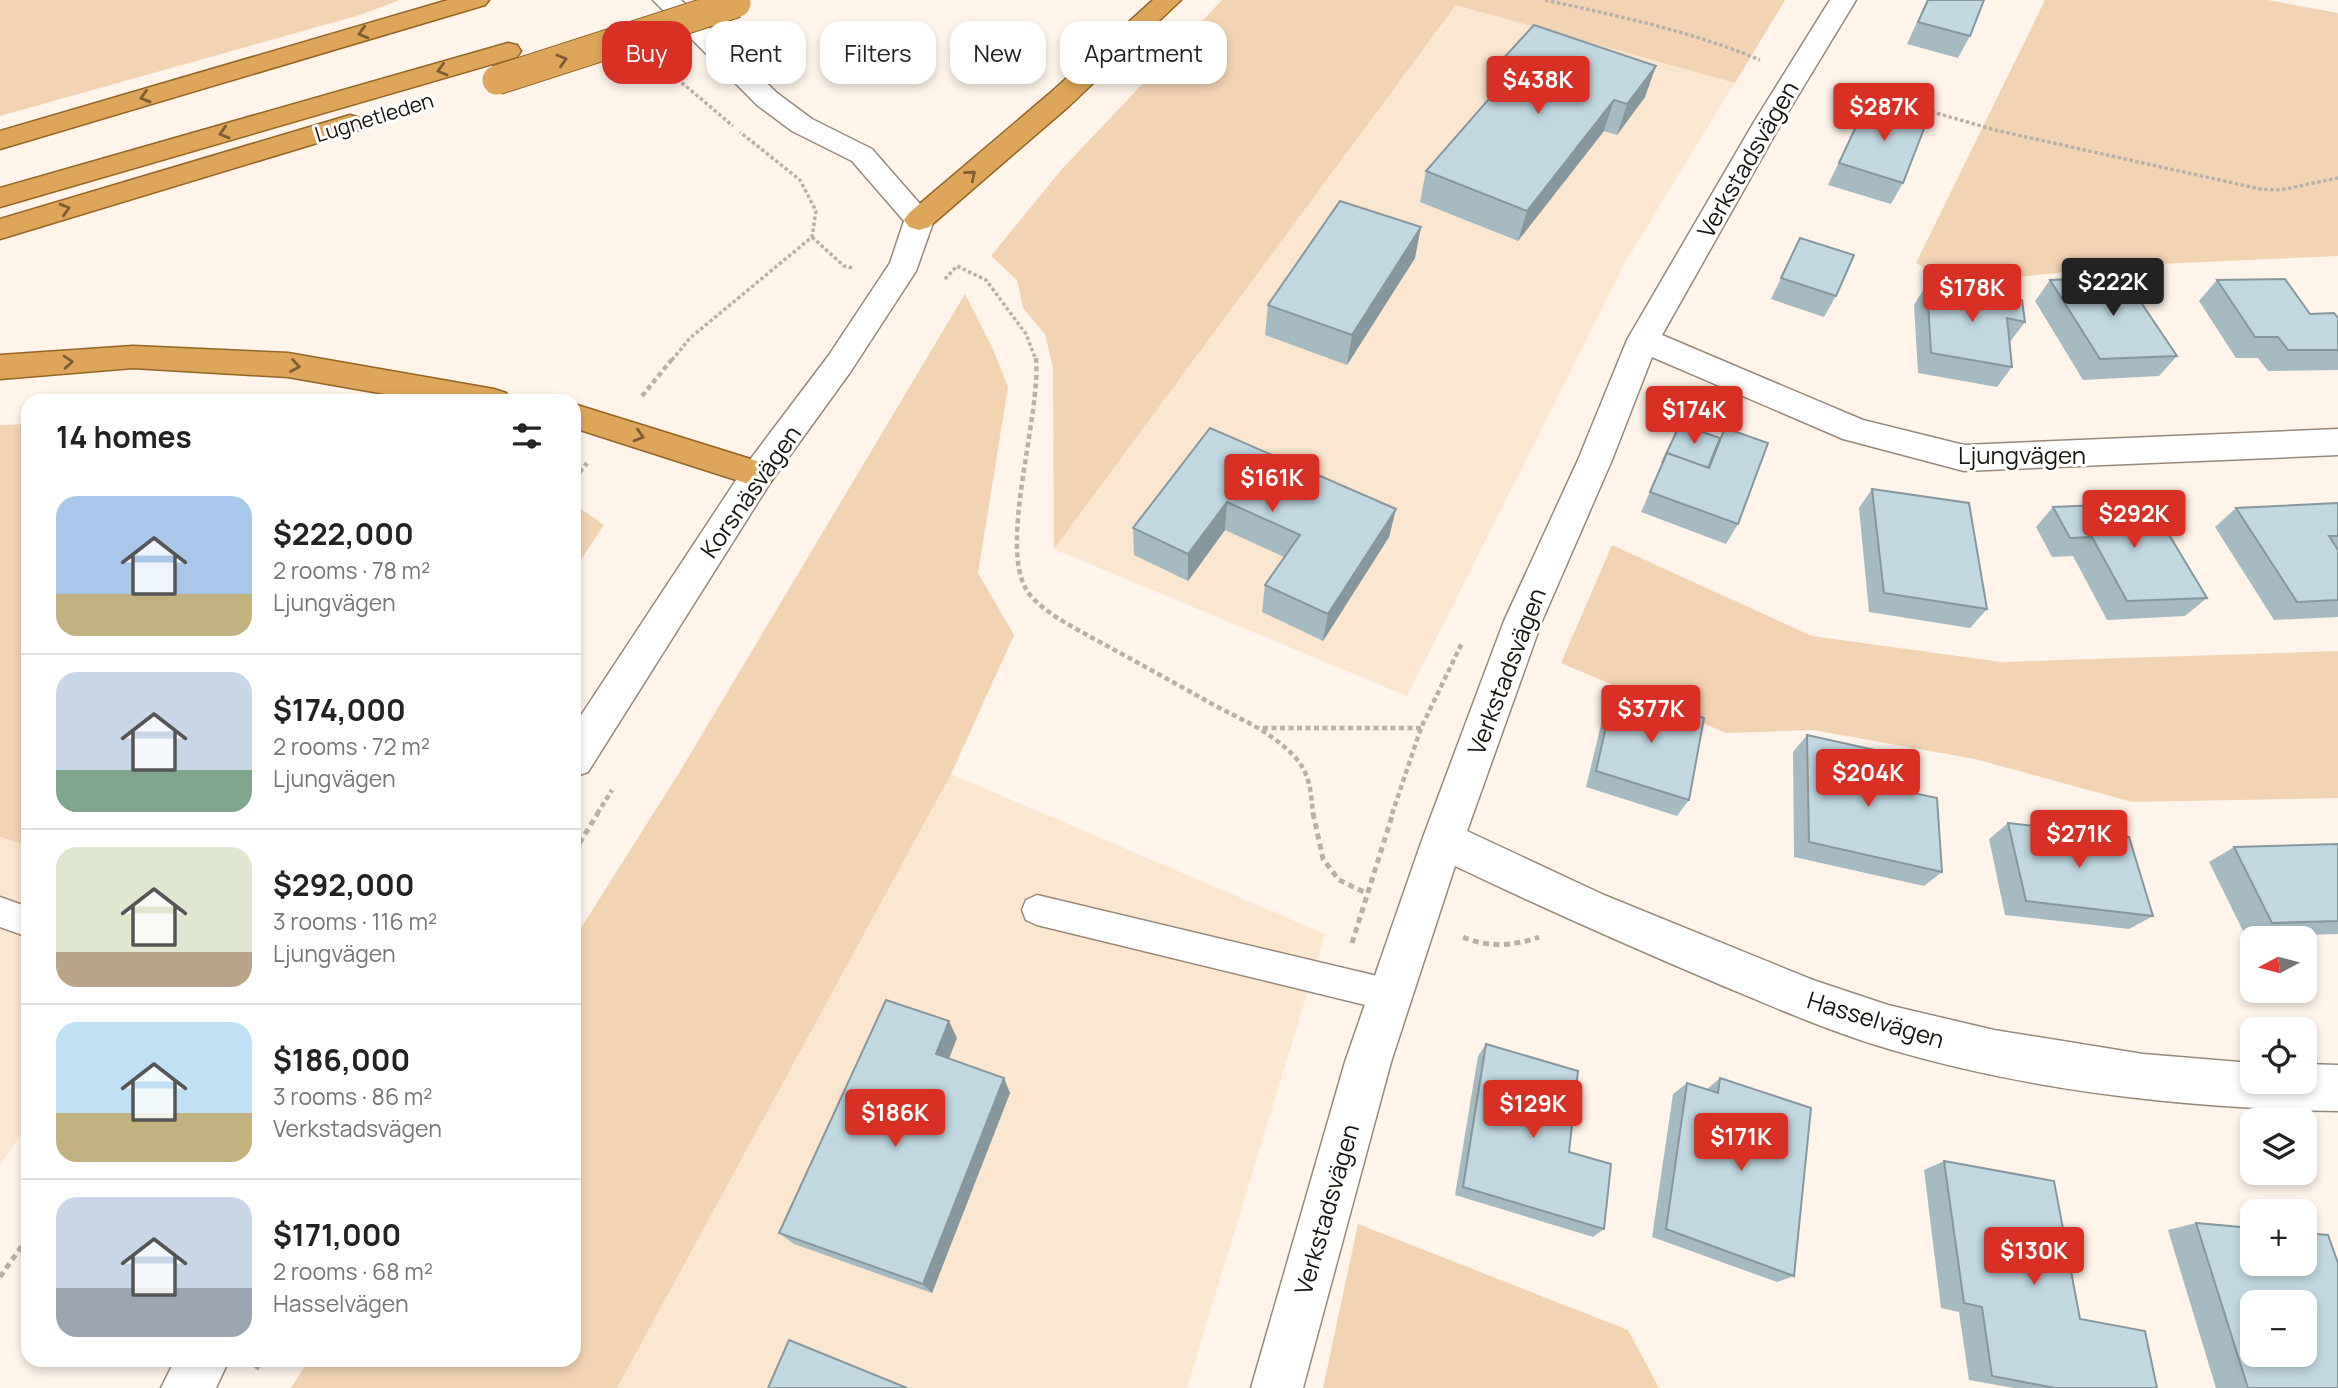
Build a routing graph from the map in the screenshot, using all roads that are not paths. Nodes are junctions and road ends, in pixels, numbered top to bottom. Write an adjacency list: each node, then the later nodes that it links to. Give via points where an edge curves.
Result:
1 (476, 0): 6 (highway, one-way to 6)
2 (668, 0): 7 (highway, Lugnetleden, one-way to 7); 8 (street, via 767,99 802,125 862,155)
3 (1168, 0): 8 (highway, one-way to 3)
4 (1843, 0): 10 (street, Verkstadsvägen)
5 (741, 2): 9 (highway, Lugnetleden, one-way to 5, bridge)
6 (0, 140)
7 (0, 198)
8 (919, 220): 15 (street, Korsnäsvägen, via 905,264 840,363)
9 (0, 229)
10 (1643, 340): 14 (street, Ljungvägen, via 1854,430 1964,458); 17 (street, Verkstadsvägen, via 1523,621)
11 (0, 367): 12 (highway, one-way to 12, via 132,357 288,365)
12 (454, 394)
13 (581, 418): 15 (highway, one-way to 15)
14 (2338, 442)
15 (758, 474): 16 (street, Korsnäsvägen)
16 (581, 749)
17 (1443, 840): 21 (street, Verkstadsvägen); 22 (street, Hasselvägen, via 1598,913 1812,1001 1888,1027 1980,1050 2143,1077)
18 (1037, 910): 21 (lane)
19 (0, 912): 20 (lane)
20 (21, 920)
21 (1390, 995): 25 (street, Verkstadsvägen)
22 (2338, 1088)
23 (200, 1367): 24 (street)
24 (187, 1388)
25 (1278, 1388)

